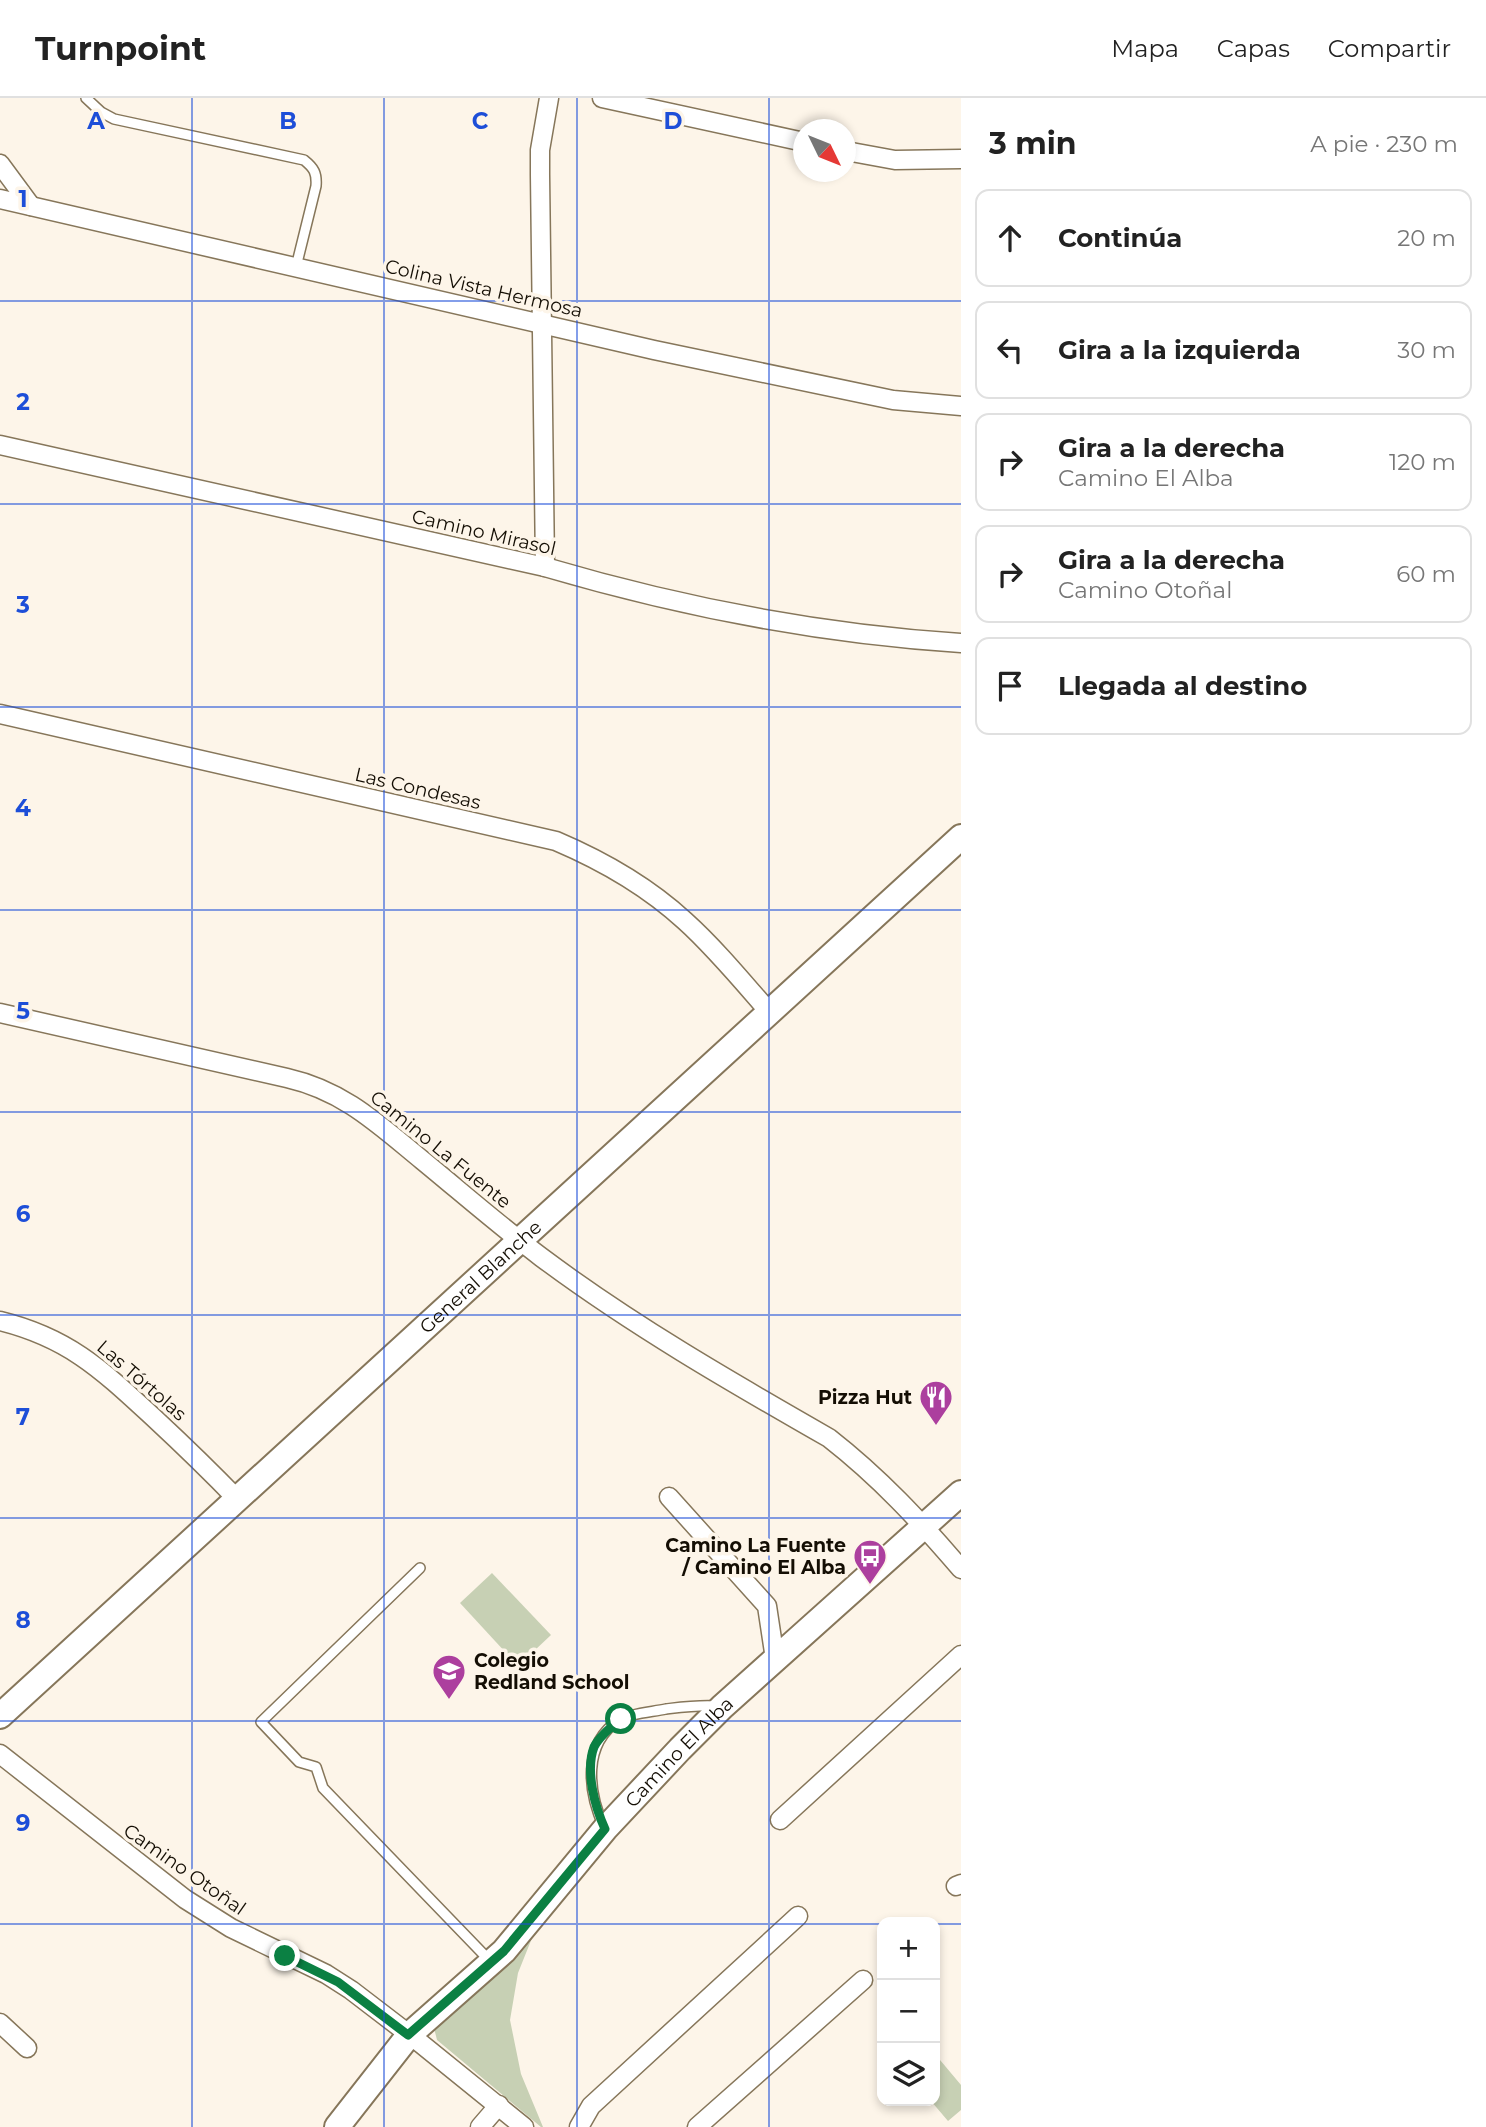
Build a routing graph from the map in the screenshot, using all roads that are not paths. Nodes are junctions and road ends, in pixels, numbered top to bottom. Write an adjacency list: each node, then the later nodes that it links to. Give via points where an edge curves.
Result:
1 (86, 98): 10 (lane, via 114,119 304,160 313,167 316,186)
2 (549, 98): 11 (street, via 540,150)
3 (602, 98): 4 (street)
4 (793, 140)
5 (856, 153): 6 (street, via 895,160)
6 (961, 159)
7 (0, 164): 9 (street)
8 (0, 199): 9 (street, Colina Vista Hermosa)
9 (31, 206): 10 (street, Colina Vista Hermosa)
10 (296, 267): 11 (street, Colina Vista Hermosa)
11 (542, 323): 12 (street, Colina Vista Hermosa, via 893,400); 14 (street)
12 (961, 406)
13 (0, 445): 14 (street, Camino Mirasol)
14 (545, 567): 15 (street, Camino Mirasol, via 759,619)
15 (961, 643)
16 (0, 714): 19 (street, Las Condesas, via 556,841 612,868 671,909)
17 (961, 837): 19 (main road, General Blanche)
18 (0, 1013): 20 (street, Camino La Fuente, via 322,1088 368,1115)
19 (769, 1013): 20 (main road, General Blanche)
20 (519, 1240): 24 (main road, General Blanche); 25 (street, Camino La Fuente, via 630,1320 829,1438 881,1480)
21 (0, 1321): 24 (street, Las Tórtolas, via 54,1339 90,1360)
22 (961, 1493): 25 (main road, Camino El Alba)
23 (669, 1497): 29 (street, via 767,1606)
24 (237, 1500): 31 (main road, General Blanche)
25 (924, 1526): 27 (street, Camino La Fuente); 29 (main road, Camino El Alba)
26 (420, 1568): 36 (lane, via 261,1722 299,1762 316,1767 323,1788)
27 (961, 1569)
28 (961, 1655): 33 (street)
29 (775, 1659): 30 (main road, Camino El Alba)
30 (722, 1707): 34 (main road, Camino El Alba); 34 (lane, via 691,1706 616,1723 593,1752 591,1782)
31 (0, 1716)
32 (0, 1754): 39 (street, Camino Otoñal, via 186,1899 249,1938 338,1982)
33 (780, 1819)
34 (605, 1829): 36 (main road, Camino El Alba)
35 (798, 1916): 45 (street, via 591,2106)
36 (491, 1963): 39 (main road, Camino El Alba)
37 (863, 1980): 46 (street)
38 (0, 2023): 40 (street)
39 (408, 2035): 41 (street, Camino Otoñal); 42 (main road, Camino El Alba)
40 (27, 2048)
41 (499, 2105): 43 (street); 44 (street, Camino Otoñal)
42 (337, 2127)
43 (480, 2127)
44 (524, 2127)
45 (579, 2127)
46 (697, 2127)

